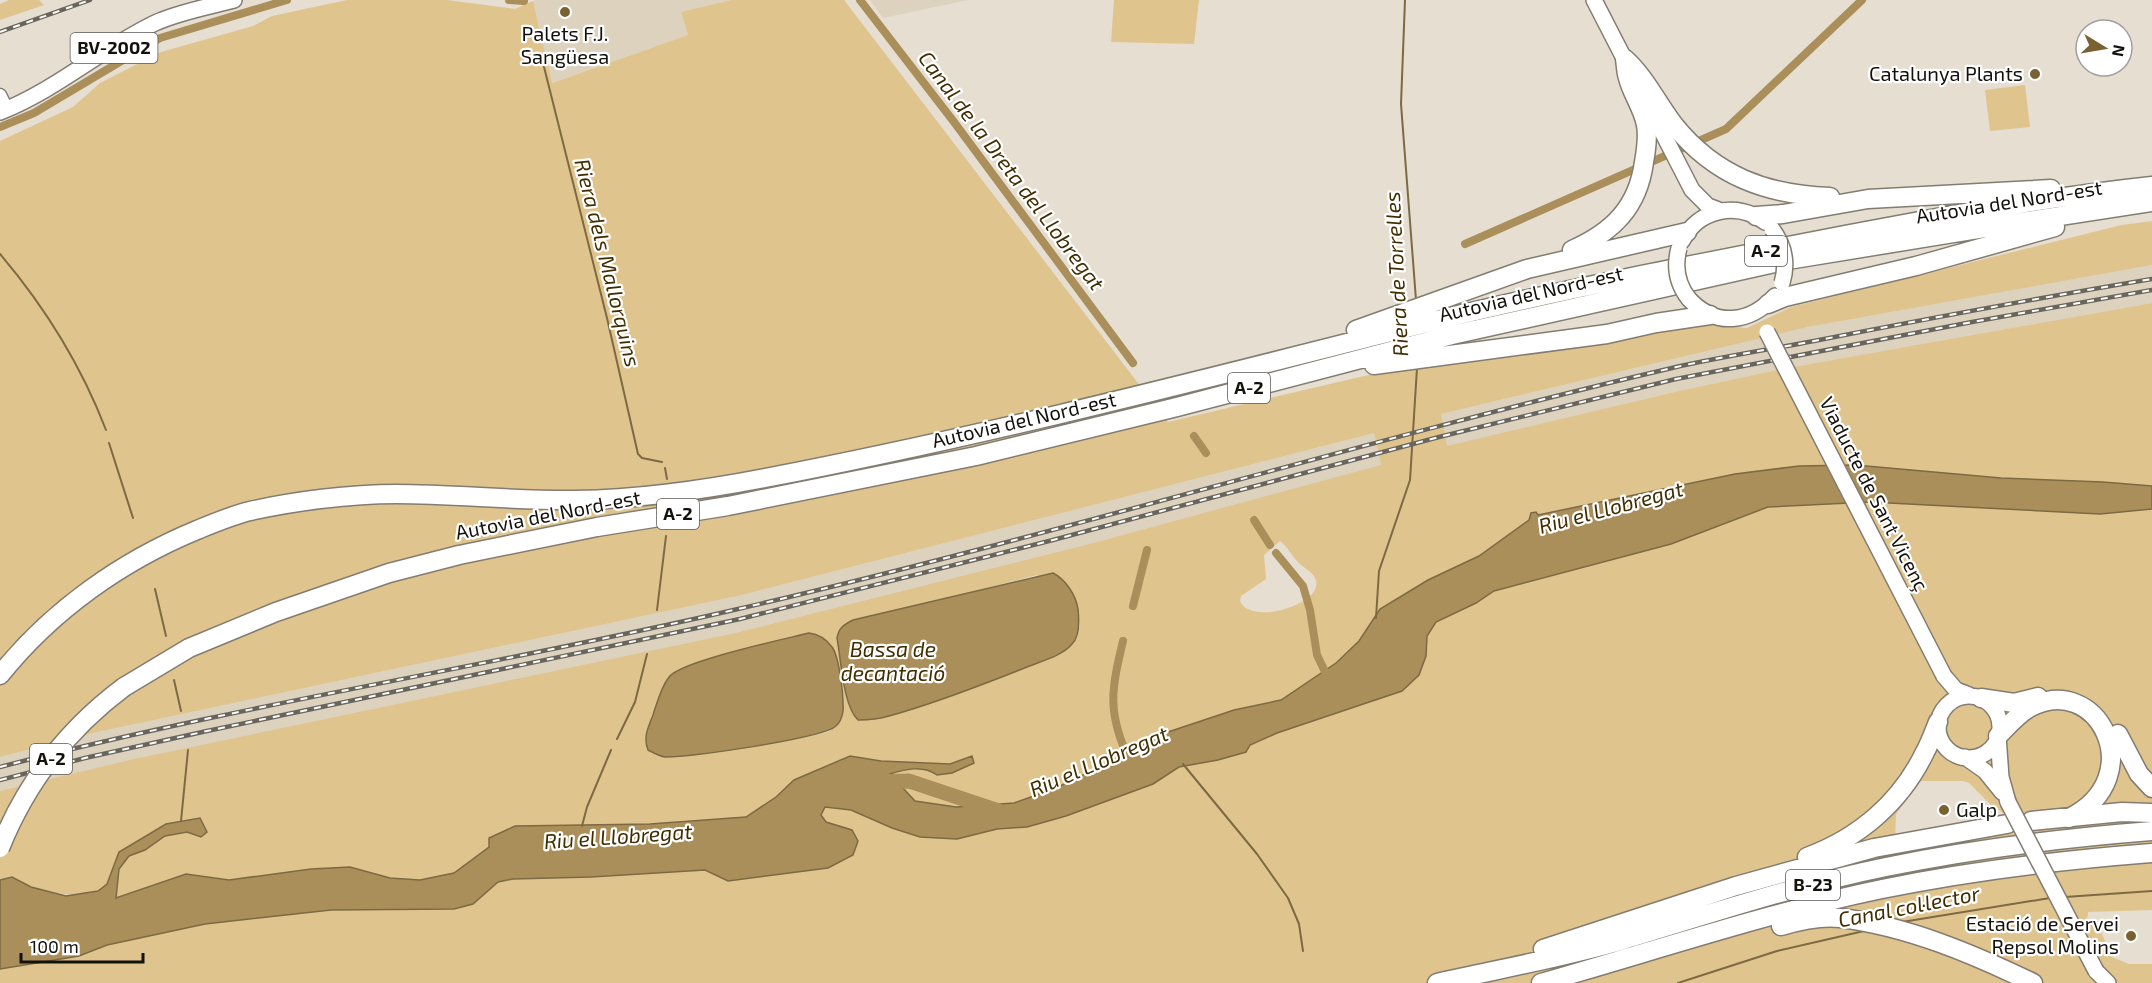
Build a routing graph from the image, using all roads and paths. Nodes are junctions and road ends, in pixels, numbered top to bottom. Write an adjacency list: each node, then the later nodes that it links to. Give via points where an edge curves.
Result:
1 (234, 0): 5 (main road, BV-2002, via 155,24 47,89)
2 (1594, 0): 3 (main road)
3 (1625, 60): 6 (highway, via 1639,72); 15 (highway, via 1628,79 1645,121 1646,142 1643,172 1629,207 1592,241)
4 (0, 94): 5 (street)
5 (3, 110)
6 (1669, 129): 8 (main road); 10 (highway, via 1723,169 1748,182 1805,196)
7 (2152, 186): 9 (highway, Autovia del Nord-est / A-2)
8 (1692, 190): 12 (main road, via 1708,206); 14 (main road, via 1695,208)
9 (2102, 191): 10 (highway, via 2088,186); 20 (highway, Autovia del Nord-est / A-2, via 1645,274)
10 (1868, 199): 13 (highway)
11 (2152, 204): 16 (highway); 20 (highway, Autovia del Nord-est / A-2, via 1788,260)
12 (1721, 211): 13 (main road); 14 (main road, via 1707,216)
13 (1756, 216): 16 (main road, bridge, via 1772,229 1784,255 1782,283)
14 (1687, 235): 15 (highway); 17 (main road, bridge, via 1677,272 1689,299)
15 (1527, 269): 21 (highway, via 1432,303)
16 (1768, 304): 18 (main road); 19 (main road, Viaducte de Sant Vicenç)
17 (1710, 315): 18 (main road, via 1726,319); 20 (highway, via 1607,334)
18 (1743, 317): 19 (main road)
19 (1767, 332): 23 (main road, Viaducte de Sant Vicenç, bridge)
20 (1433, 339): 21 (highway, Autovia del Nord-est / A-2)
21 (1394, 340): 22 (highway, Autovia del Nord-est / A-2, via 1264,363 897,451 680,492 574,500 346,496 248,512 145,554 115,572 46,625); 35 (highway, Autovia del Nord-est / A-2, bridge, via 1339,372 1322,369 976,456 459,555 293,605 164,662 124,687 85,719 18,807)
22 (0, 675)
23 (1944, 676): 24 (main road, via 1956,690); 25 (main road, via 1947,697)
24 (1975, 697): 25 (main road, via 1955,699); 26 (main road, via 1991,705 1998,715); 28 (highway, via 2014,703 2054,694 2088,702 2110,721)
25 (1942, 714): 27 (main road, via 1939,735 1945,747); 37 (highway, via 1903,789 1864,827 1841,843)
26 (1998, 736): 27 (main road, via 1985,753); 29 (main road, via 2001,777); 31 (highway, via 2029,708 2050,700 2079,704 2103,721 2116,752 2115,774 2098,801)
27 (1965, 757): 29 (main road, via 1992,777)
28 (2152, 788)
29 (2008, 802): 41 (main road, bridge)
30 (2152, 813): 31 (highway)
31 (2069, 818): 32 (highway)
32 (2031, 821)
33 (2007, 824): 37 (highway, via 1874,848)
34 (2152, 831): 40 (highway, B-23, via 1979,849 1884,867 1753,900 1620,941)
35 (0, 848)
36 (2152, 853): 38 (highway, B-23, via 1983,871 1881,890 1760,919)
37 (1736, 886): 40 (highway, via 1559,943)
38 (1609, 963): 39 (highway, via 1668,957 1794,922 1838,918 1906,933); 43 (highway, B-23)
39 (2011, 972): 44 (highway); 45 (highway)
40 (1480, 974): 42 (highway, B-23)
41 (2097, 977): 46 (main road)
42 (1437, 983)
43 (1540, 983)
44 (2026, 983)
45 (2033, 983)
46 (2108, 983)

